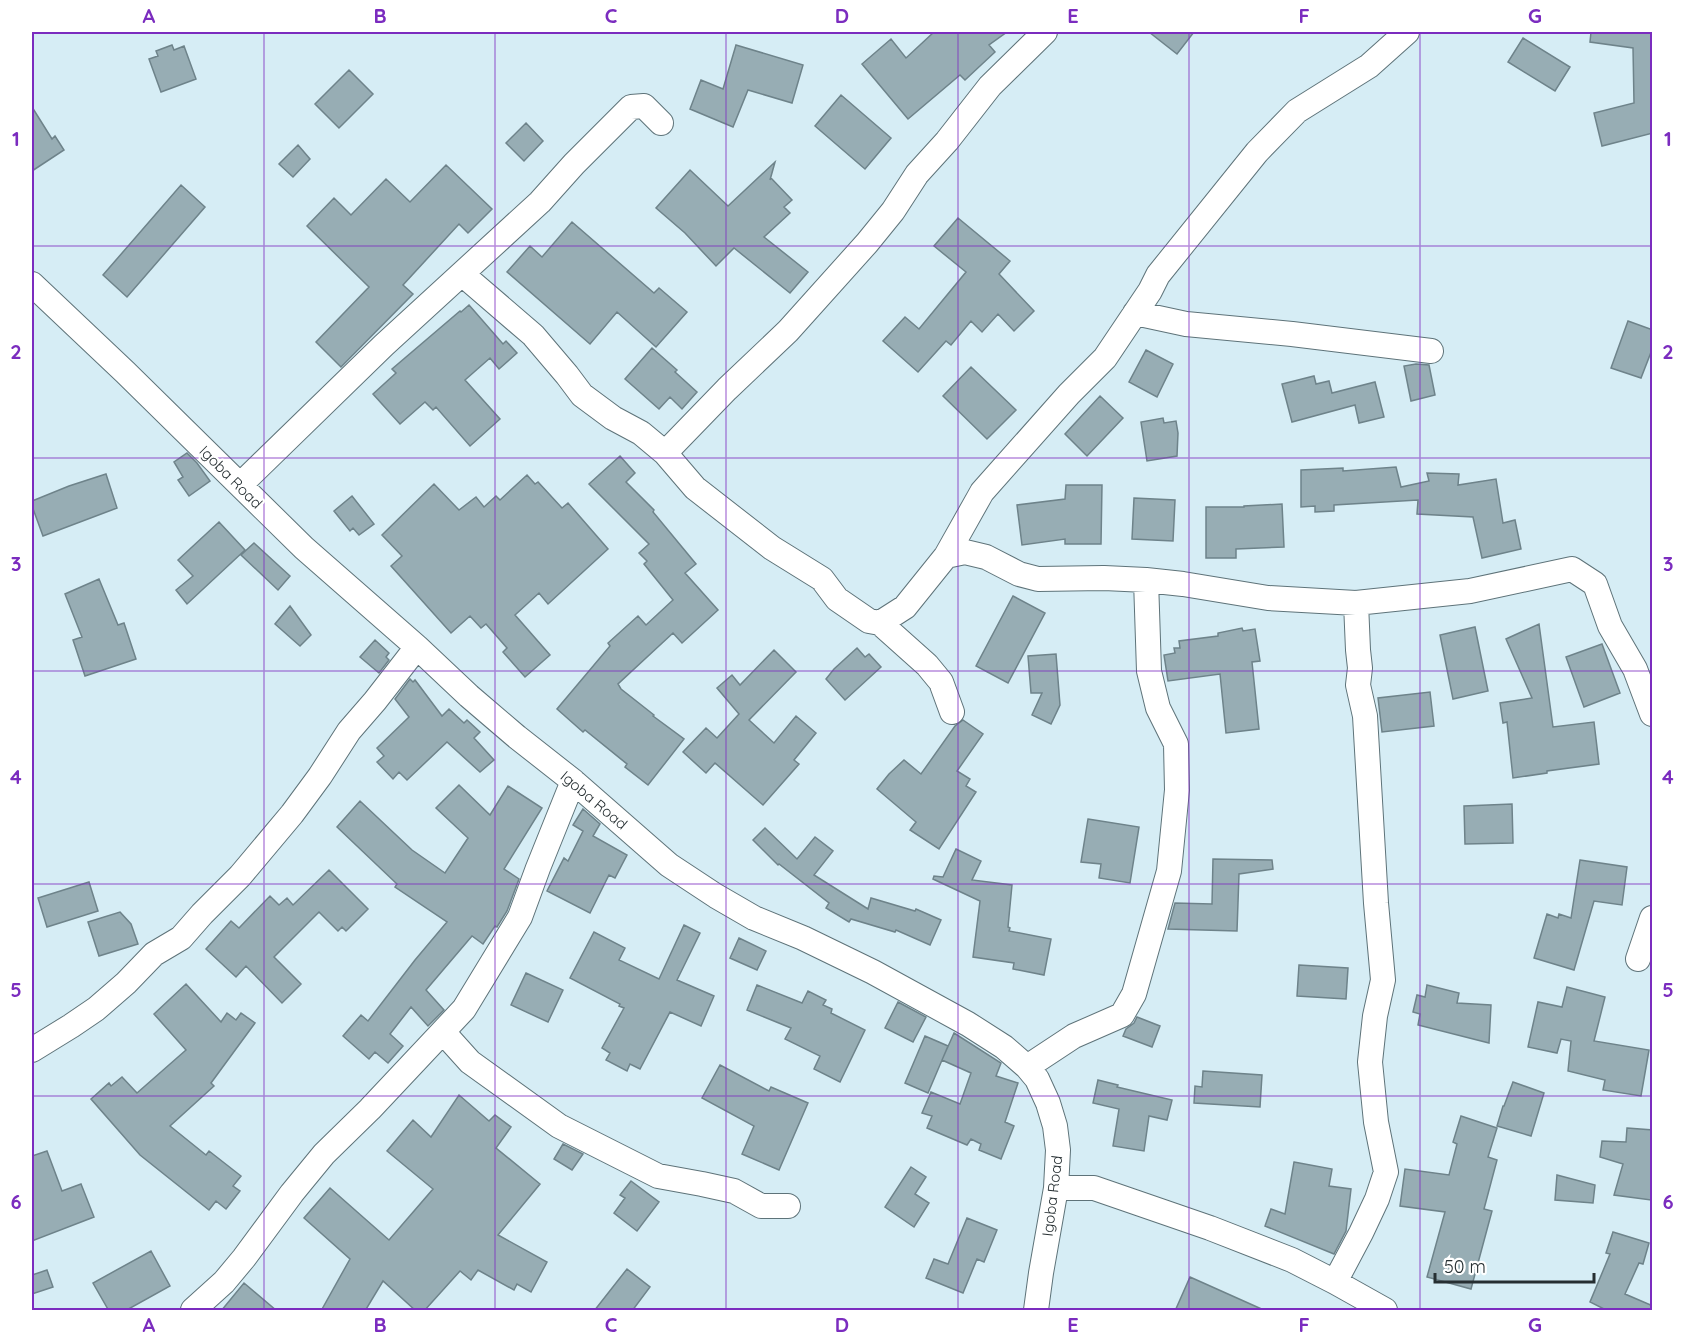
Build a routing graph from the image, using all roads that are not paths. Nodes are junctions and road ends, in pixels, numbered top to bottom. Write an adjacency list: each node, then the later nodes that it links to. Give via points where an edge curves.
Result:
1 (1045, 32): 8 (street, via 990,86 916,174 867,243 788,331)
2 (1407, 32): 6 (street, via 1369,66 1297,111 1257,152 1158,275)
3 (661, 123): 4 (street, via 644,106 631,107 540,202)
4 (462, 274): 8 (street, via 533,335 582,395); 9 (street)
5 (32, 284): 9 (street, Igoba Road)
6 (1135, 313): 7 (street, via 1186,324); 10 (street, via 1105,358 982,492)
7 (1431, 351)
8 (665, 453): 13 (street, via 695,488 732,518 822,579 837,599 853,611)
9 (240, 485): 14 (street, Igoba Road, via 304,548)
10 (946, 556): 11 (street, via 965,552 986,557 1038,579); 13 (street, via 905,607)
11 (1146, 580): 12 (street, via 1268,598); 22 (street, via 1149,671 1158,708 1176,744 1177,790 1169,871 1134,994 1122,1015 1074,1036)
12 (1356, 603): 16 (street, via 1470,591 1572,569 1595,584 1610,626 1635,669); 25 (street, via 1358,685 1365,716 1383,980 1370,1062 1386,1172 1377,1199)
13 (880, 623): 15 (street, via 941,682)
14 (417, 647): 17 (street, Igoba Road, via 469,696); 21 (street, via 349,731 292,814 181,938 154,954 96,1009)
15 (952, 712)
16 (1653, 714)
17 (573, 781): 20 (street, via 520,918 464,1009); 22 (street, Igoba Road, via 669,865 716,896 754,918 873,972 1004,1047)
18 (1653, 918): 19 (street)
19 (1638, 959)
20 (443, 1032): 24 (street, via 470,1062 559,1126 658,1176 734,1191 760,1206); 26 (street, via 324,1154 224,1282)
21 (36, 1042)
22 (1027, 1066): 23 (street, Igoba Road, via 1037,1079 1055,1126 1059,1150)
23 (1056, 1188): 25 (street, via 1094,1188 1210,1228 1292,1260); 27 (street, Igoba Road)
24 (788, 1206)
25 (1335, 1282): 28 (street)
26 (193, 1311)
27 (1036, 1311)
28 (1385, 1311)

